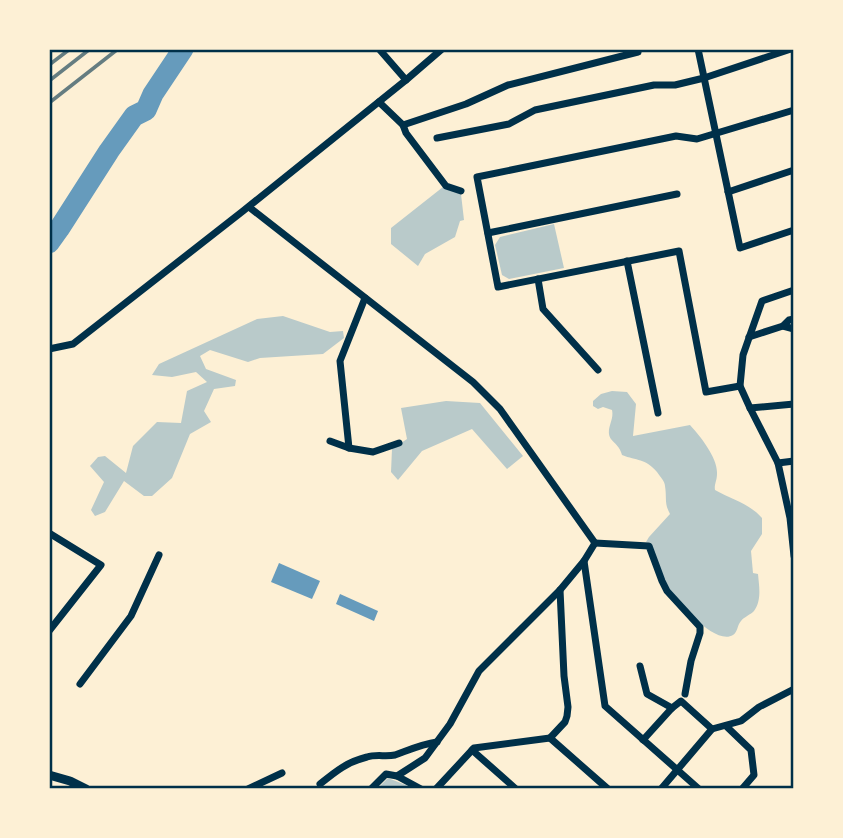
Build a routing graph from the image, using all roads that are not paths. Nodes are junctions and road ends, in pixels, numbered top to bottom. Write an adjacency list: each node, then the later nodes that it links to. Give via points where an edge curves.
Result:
1 (379, 49): 7 (street)
2 (442, 49): 7 (street)
3 (698, 49): 6 (street)
4 (791, 49): 6 (street)
5 (638, 52): 10 (street, via 508,85)
6 (704, 78): 11 (street); 12 (street, via 535,110 509,124)
7 (406, 80): 8 (street)
8 (379, 102): 10 (street); 17 (street)
9 (794, 110): 11 (street)
10 (403, 125): 14 (street, via 446,186)
11 (716, 135): 15 (street); 19 (street, via 697,139 676,136 477,177)
12 (437, 138)
13 (794, 170): 15 (street)
14 (461, 191)
15 (728, 192): 18 (street, via 740,248)
16 (677, 194): 19 (street)
17 (249, 206): 23 (street); 28 (street, via 73,344)
18 (794, 230)
19 (488, 233): 21 (street, via 498,287)
20 (627, 261): 21 (street); 30 (street, via 679,251 706,392); 33 (street)
21 (538, 279): 29 (street, via 543,309)
22 (794, 290): 27 (street, via 762,301)
23 (365, 298): 36 (street, via 340,361); 41 (street, via 473,382 500,409)
24 (794, 319): 25 (street)
25 (783, 326): 26 (street); 27 (street)
26 (794, 329)
27 (749, 337): 30 (street)
28 (49, 349)
29 (598, 370)
30 (740, 386): 32 (street)
31 (794, 404): 32 (street)
32 (750, 408): 38 (street)
33 (658, 413)
34 (330, 442): 36 (street)
35 (399, 443): 36 (street, via 373,452)
36 (349, 448)
37 (794, 461): 38 (street)
38 (778, 463): 39 (street)
39 (792, 517): 43 (street)
40 (49, 533): 46 (street, via 102,565)
41 (595, 544): 44 (street); 50 (street, via 649,546 667,591 700,628)
42 (159, 555): 48 (street, via 131,617)
43 (794, 556)
44 (584, 561): 45 (street); 55 (street, via 605,706)
45 (560, 590): 54 (street, via 567,716); 56 (street, via 479,671)
46 (49, 631)
47 (640, 666): 51 (street, via 647,694)
48 (79, 684)
49 (794, 689): 52 (street)
50 (683, 698): 51 (street); 53 (street)
51 (671, 708): 55 (street)
52 (726, 726): 53 (street); 73 (street, via 751,750 754,775)
53 (712, 730): 58 (street)
54 (550, 738): 57 (street); 70 (street)
55 (643, 740): 58 (street)
56 (437, 742): 61 (street, via 425,758); 62 (street, via 391,756 348,762)
57 (472, 750): 68 (street); 69 (street)
58 (678, 770): 71 (street); 72 (street)
59 (282, 773): 65 (street)
60 (49, 775): 63 (street)
61 (397, 776): 66 (street, via 386,774); 67 (street)
62 (320, 784)
63 (71, 786): 64 (street)
64 (86, 789)
65 (248, 789)
66 (371, 789)
67 (421, 789)
68 (436, 789)
69 (516, 789)
70 (608, 789)
71 (662, 789)
72 (699, 789)
73 (742, 789)

